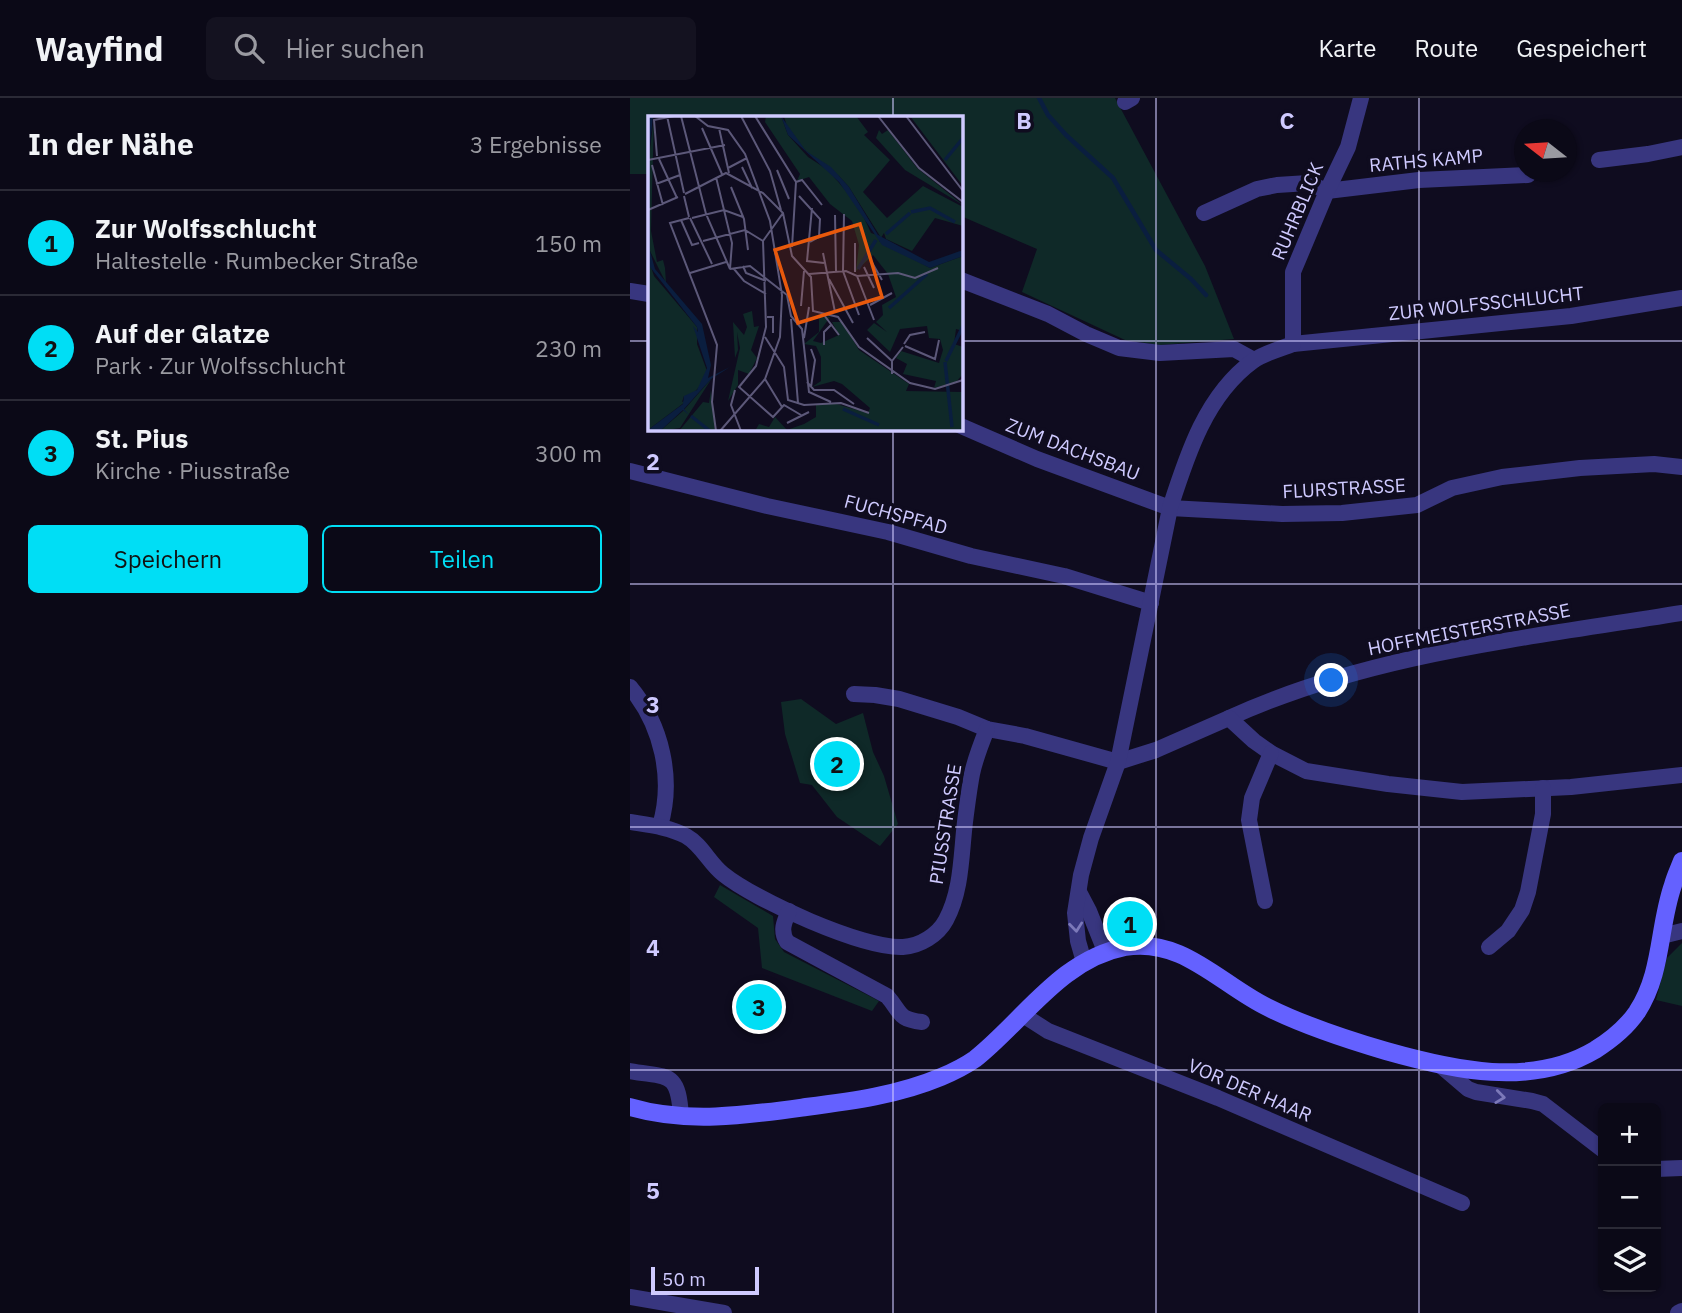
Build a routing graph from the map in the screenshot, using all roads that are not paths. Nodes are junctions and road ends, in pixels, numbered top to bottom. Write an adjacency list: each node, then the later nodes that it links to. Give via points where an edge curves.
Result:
1 (1361, 98): 5 (street, RUHRBLICK, via 1348,147)
2 (1682, 147): 3 (street)
3 (1599, 160)
4 (1514, 175): 5 (street, RATHS KAMP)
5 (1327, 191): 6 (street, RATHS KAMP, via 1308,183 1257,189); 11 (street, RUHRBLICK, via 1293,272)
6 (1203, 213)
7 (962, 280): 12 (street, via 1119,348 1160,353 1234,349)
8 (630, 291): 9 (street)
9 (648, 294)
10 (1682, 298): 11 (street, ZUR WOLFSSCHLUCHT, via 1570,316)
11 (1293, 344): 12 (street)
12 (1254, 360): 16 (street, via 1226,386 1205,418)
13 (962, 426): 16 (street, ZUM DACHSBAU)
14 (1682, 467): 16 (street, FLURSTRASSE, via 1592,467 1502,477 1452,488 1417,505 1342,513)
15 (630, 471): 17 (street, FUCHSPFAD, via 1064,576)
16 (1170, 508): 17 (street)
17 (1151, 603): 24 (street)
18 (1682, 613): 21 (street, HOFFMEISTERSTRASSE, via 1466,647 1345,675)
19 (630, 687): 28 (street, via 646,710 666,769)
20 (854, 694): 22 (street, via 899,699)
21 (1229, 718): 23 (street); 24 (street, HOFFMEISTERSTRASSE)
22 (987, 729): 24 (street); 32 (street, PIUSSTRASSE, via 972,774 958,884 939,930 921,943 887,946)
23 (1271, 753): 26 (street, via 1306,771 1388,784 1462,792); 31 (street, via 1251,798 1249,820)
24 (1118, 762): 30 (street, via 1091,838)
25 (1682, 775): 26 (street)
26 (1543, 788): 35 (street, via 1543,814 1522,910 1508,931)
27 (630, 822): 28 (street, PIUSSTRASSE)
28 (660, 826): 32 (street, PIUSSTRASSE, via 689,837 726,877)
29 (1682, 861): 34 (street)
30 (1079, 892): 36 (street); 37 (street, one-way to 37, via 1076,928)
31 (1265, 901)
32 (789, 911): 39 (street, via 782,931 787,942 887,996 900,1016)
33 (1682, 931): 34 (street)
34 (1662, 936): 40 (street, via 1658,962 1637,1012 1621,1031 1583,1057 1524,1072)
35 (1489, 947)
36 (1105, 951): 37 (street); 40 (street, via 1129,946 1170,949 1303,1024)
37 (1084, 962): 38 (street)
38 (1023, 1015): 43 (street, via 973,1060 904,1091 772,1112); 47 (street, VOR DER HAAR, via 1048,1031)
39 (922, 1022)
40 (1441, 1066): 44 (street, one-way to 44, via 1468,1089 1483,1095 1542,1104)
41 (630, 1071): 43 (street, via 673,1082 680,1096)
42 (630, 1107): 43 (street)
43 (681, 1116)
44 (1598, 1146)
45 (1682, 1168): 46 (street)
46 (1661, 1169)
47 (1462, 1203)
48 (630, 1297): 49 (street)
49 (724, 1313)

